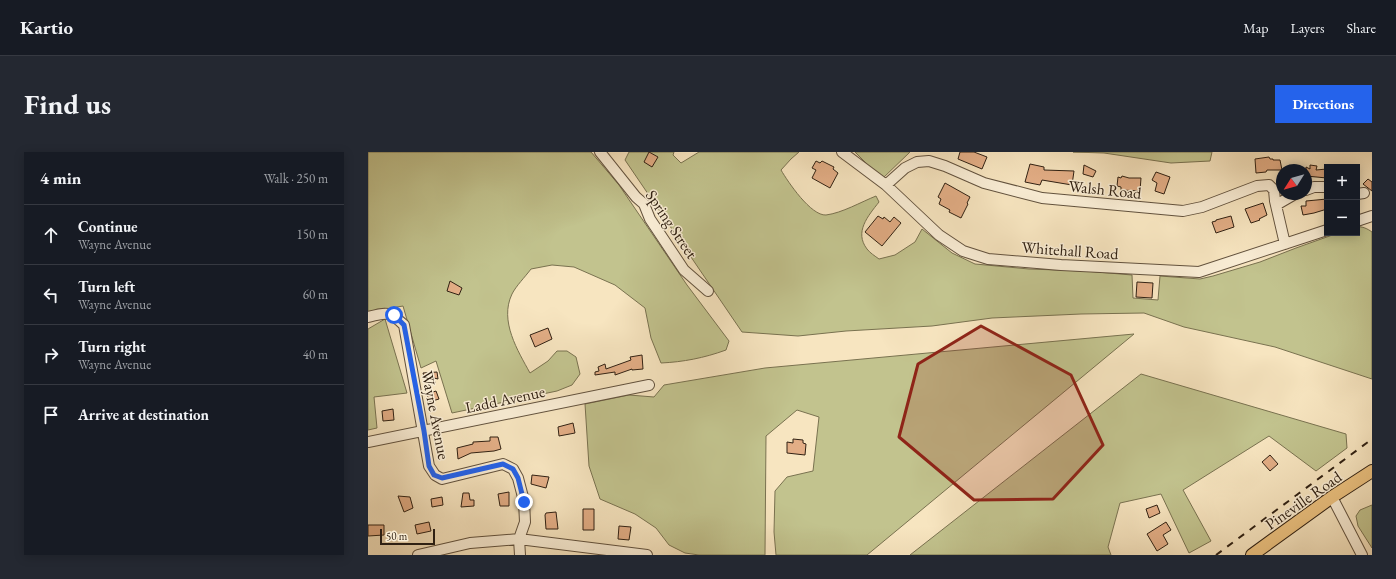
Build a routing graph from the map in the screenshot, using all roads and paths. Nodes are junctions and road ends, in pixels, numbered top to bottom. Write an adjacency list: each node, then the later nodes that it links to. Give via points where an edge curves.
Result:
1 (600, 152): 12 (street, Spring Street, via 644,204 650,219 684,270)
2 (842, 152): 3 (street, Whitehall Road)
3 (886, 185): 7 (street, Walsh Road, via 904,168 917,162 929,161 984,183 1042,198 1183,211 1202,207 1257,186 1269,185 1274,190); 11 (street, Whitehall Road, via 939,235 963,251 988,259 1199,272)
4 (1324, 187): 5 (street)
5 (1312, 188)
6 (1285, 200): 7 (street)
7 (1276, 205): 11 (street, Walsh Road)
8 (1372, 216): 9 (street)
9 (1360, 220)
10 (1324, 231): 11 (street, Whitehall Road)
11 (1285, 244)
12 (708, 291)
13 (368, 317): 15 (street, Wayne Avenue, via 383,313 394,315 404,325)
14 (649, 385): 15 (street, Ladd Avenue)
15 (424, 431): 16 (street, Ladd Avenue); 19 (street, Wayne Avenue, via 429,466 434,475 442,478 503,464 513,469 524,502 526,522)
16 (368, 442)
17 (1372, 471): 18 (main road, Pineville Road)
18 (1332, 497): 23 (main road, Pineville Road); 24 (street)
19 (519, 539): 20 (street, via 470,542); 21 (street, Wayne Avenue); 22 (street)
20 (418, 555)
21 (520, 555)
22 (647, 555)
23 (1252, 555)
24 (1362, 555)

